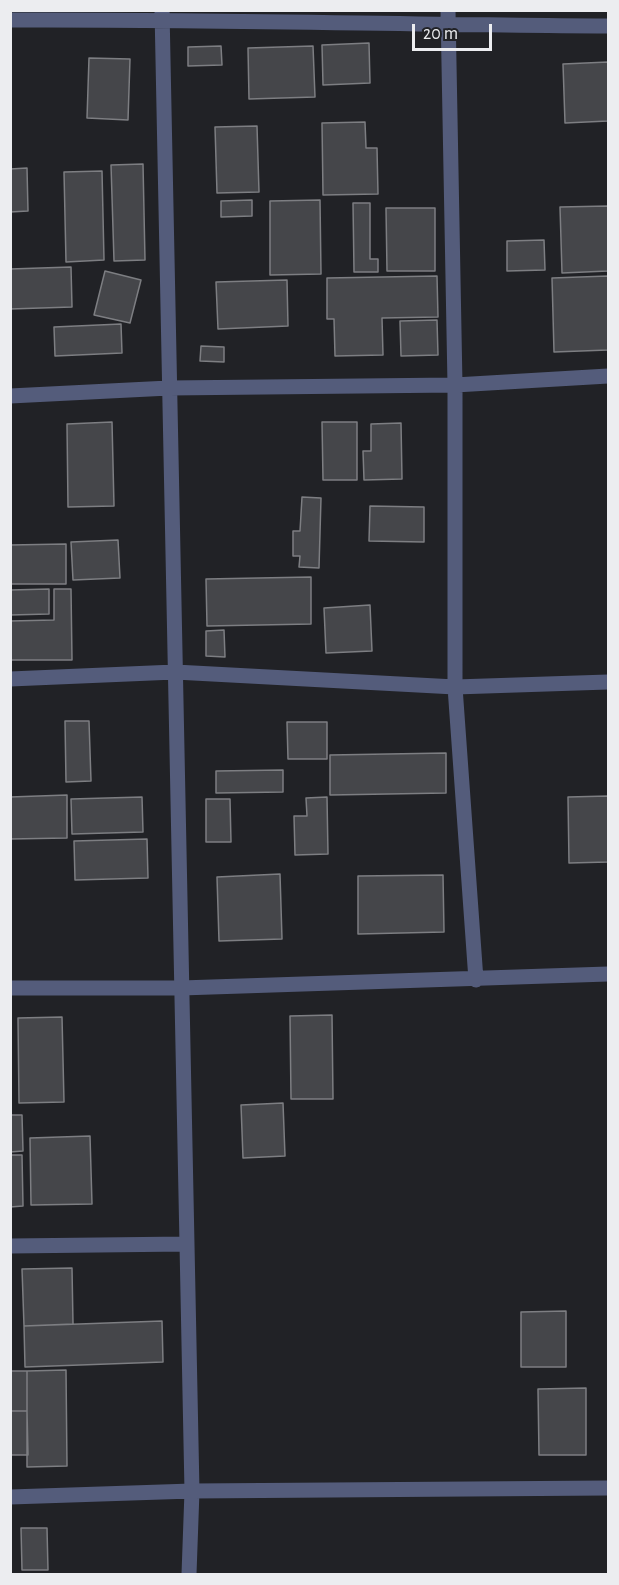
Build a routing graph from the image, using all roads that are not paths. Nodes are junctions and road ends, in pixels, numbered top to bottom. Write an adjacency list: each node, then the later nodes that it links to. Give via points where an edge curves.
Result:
1 (162, 15): 2 (street); 3 (street); 7 (street)
2 (448, 18): 4 (street); 6 (street)
3 (10, 20)
4 (609, 26)
5 (609, 376): 6 (street)
6 (455, 384): 7 (street); 12 (street)
7 (169, 388): 8 (street); 9 (street)
8 (10, 396)
9 (175, 672): 10 (street); 12 (street); 16 (street)
10 (10, 678)
11 (609, 682): 12 (street)
12 (454, 687): 14 (street)
13 (609, 975): 14 (street)
14 (476, 980): 16 (street)
15 (10, 988): 16 (street)
16 (181, 988): 17 (street)
17 (186, 1244): 18 (street); 20 (street)
18 (10, 1246)
19 (609, 1488): 20 (street)
20 (192, 1491): 21 (street); 22 (street)
21 (10, 1497)
22 (189, 1575)

